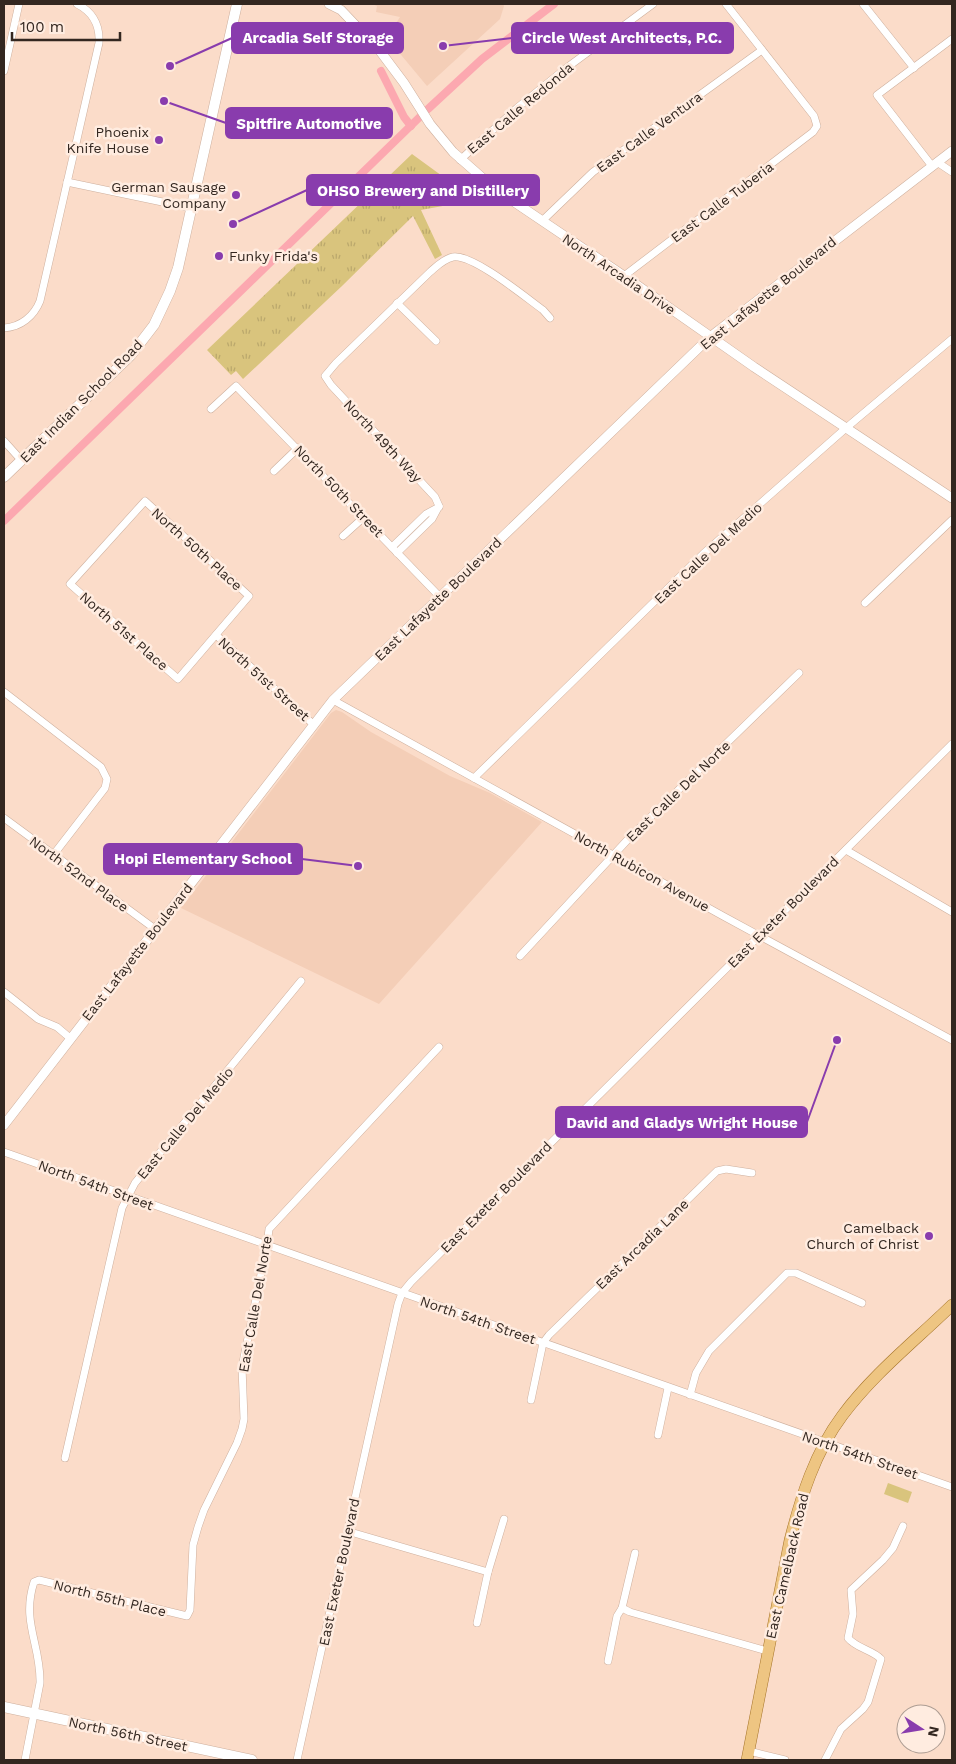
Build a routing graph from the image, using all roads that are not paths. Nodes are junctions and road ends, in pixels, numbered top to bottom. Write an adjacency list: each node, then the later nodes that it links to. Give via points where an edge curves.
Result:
1 (19, 4): 12 (street)
2 (77, 4): 17 (street, via 96,21 100,32)
3 (329, 4): 8 (street, North Arcadia Drive)
4 (653, 4): 14 (street, East Calle Redonda, via 565,69)
5 (726, 4): 10 (street)
6 (863, 4): 11 (street)
7 (236, 5): 18 (main road, East Indian School Road)
8 (338, 7): 14 (street, North Arcadia Drive, via 380,51 428,121)
9 (952, 39): 11 (street)
10 (762, 50): 19 (street, East Calle Ventura, via 593,172); 20 (street, East Calle Tuberia, via 814,116 817,126)
11 (914, 68): 15 (street, via 877,95)
12 (4, 71)
13 (952, 151): 15 (street, East Lafayette Boulevard)
14 (460, 160): 19 (street, North Arcadia Drive)
15 (935, 164): 16 (street); 24 (street, East Lafayette Boulevard)
16 (952, 172)
17 (67, 182): 18 (street); 23 (street, via 40,301 27,320)
18 (191, 208): 31 (main road, East Indian School Road, via 178,268 154,325 131,355)
19 (542, 221): 20 (street, North Arcadia Drive)
20 (624, 276): 24 (street, North Arcadia Drive)
21 (397, 303): 22 (street, via 443,261 452,257 464,258 479,265); 26 (street); 38 (street, North 49th Way, via 325,376 435,497 439,506 432,519)
22 (550, 318)
23 (4, 328)
24 (710, 337): 28 (street, North Arcadia Drive); 40 (street, East Lafayette Boulevard)
25 (952, 339): 28 (street, East Calle Del Medio)
26 (436, 340)
27 (211, 409): 30 (street, North 50th Street, via 236,386)
28 (846, 428): 34 (street, North Arcadia Drive); 48 (street, East Calle Del Medio, via 703,554)
29 (4, 441): 31 (street)
30 (298, 448): 32 (street); 35 (street, North 50th Street)
31 (22, 461): 33 (main road, East Indian School Road)
32 (274, 471)
33 (4, 477)
34 (952, 498)
35 (364, 517): 37 (street); 38 (street, North 50th Street)
36 (952, 520): 41 (street)
37 (343, 536)
38 (394, 550): 40 (street, North 50th Street)
39 (70, 584): 42 (street, North 51st Place, via 178,679); 42 (street, North 50th Place, via 145,501 250,596)
40 (440, 597): 45 (street, East Lafayette Boulevard)
41 (866, 603)
42 (216, 635): 46 (street, North 51st Street)
43 (799, 673): 52 (street, East Calle Del Norte)
44 (4, 692): 51 (street, via 101,767 107,779 105,788)
45 (333, 700): 46 (street, East Lafayette Boulevard); 48 (street, North Rubicon Avenue)
46 (314, 724): 54 (street, East Lafayette Boulevard)
47 (952, 744): 50 (street, East Exeter Boulevard)
48 (474, 778): 52 (street, North Rubicon Avenue)
49 (4, 818): 51 (street, North 52nd Place)
50 (846, 850): 53 (street); 55 (street, East Exeter Boulevard)
51 (54, 854): 54 (street, North 52nd Place)
52 (614, 854): 55 (street, North Rubicon Avenue); 56 (street, East Calle Del Norte)
53 (952, 912)
54 (154, 929): 59 (street, East Lafayette Boulevard)
55 (759, 935): 60 (street, North Rubicon Avenue); 67 (street, East Exeter Boulevard, via 424,1268)
56 (520, 956)
57 (301, 981): 65 (street, East Calle Del Medio)
58 (4, 992): 59 (street)
59 (70, 1038): 62 (street, East Lafayette Boulevard)
60 (952, 1040)
61 (439, 1047): 66 (street, East Calle Del Norte, via 269,1229)
62 (4, 1124)
63 (4, 1152): 65 (street, North 54th Street)
64 (752, 1173): 70 (street, East Arcadia Lane, via 726,1169 717,1171)
65 (127, 1196): 66 (street, North 54th Street); 76 (street, East Calle Del Medio)
66 (267, 1244): 67 (street, North 54th Street); 84 (street, East Calle Del Norte, via 242,1367 242,1429 198,1527 193,1545)
67 (402, 1294): 70 (street, North 54th Street); 80 (street, East Exeter Boulevard)
68 (862, 1303): 72 (street, via 790,1272 708,1352 699,1366)
69 (952, 1305): 75 (main road, East Camelback Road, via 865,1388)
70 (543, 1343): 71 (street, North 54th Street); 73 (street)
71 (668, 1388): 72 (street, North 54th Street); 74 (street)
72 (690, 1395): 75 (street, North 54th Street)
73 (531, 1400)
74 (658, 1435)
75 (825, 1443): 77 (street, North 54th Street); 86 (main road, East Camelback Road, via 794,1527)
76 (65, 1458)
77 (952, 1487)
78 (504, 1519): 82 (street)
79 (903, 1526): 95 (street, via 893,1548 851,1590 853,1614 848,1638 882,1659 868,1702 841,1729)
80 (347, 1531): 82 (street); 93 (street, East Exeter Boulevard)
81 (635, 1553): 83 (street)
82 (488, 1572): 85 (street)
83 (622, 1608): 86 (street); 87 (street, via 617,1616)
84 (187, 1616): 89 (street, North 55th Place, via 38,1580 34,1582 29,1620 40,1671)
85 (477, 1623)
86 (767, 1651): 90 (main road, East Camelback Road)
87 (608, 1661)
88 (4, 1706): 89 (main road, North 56th Street)
89 (34, 1713): 91 (street); 92 (main road, North 56th Street)
90 (748, 1756): 94 (street)
91 (25, 1760)
92 (252, 1760)
93 (297, 1760)
94 (785, 1760)
95 (825, 1760)

